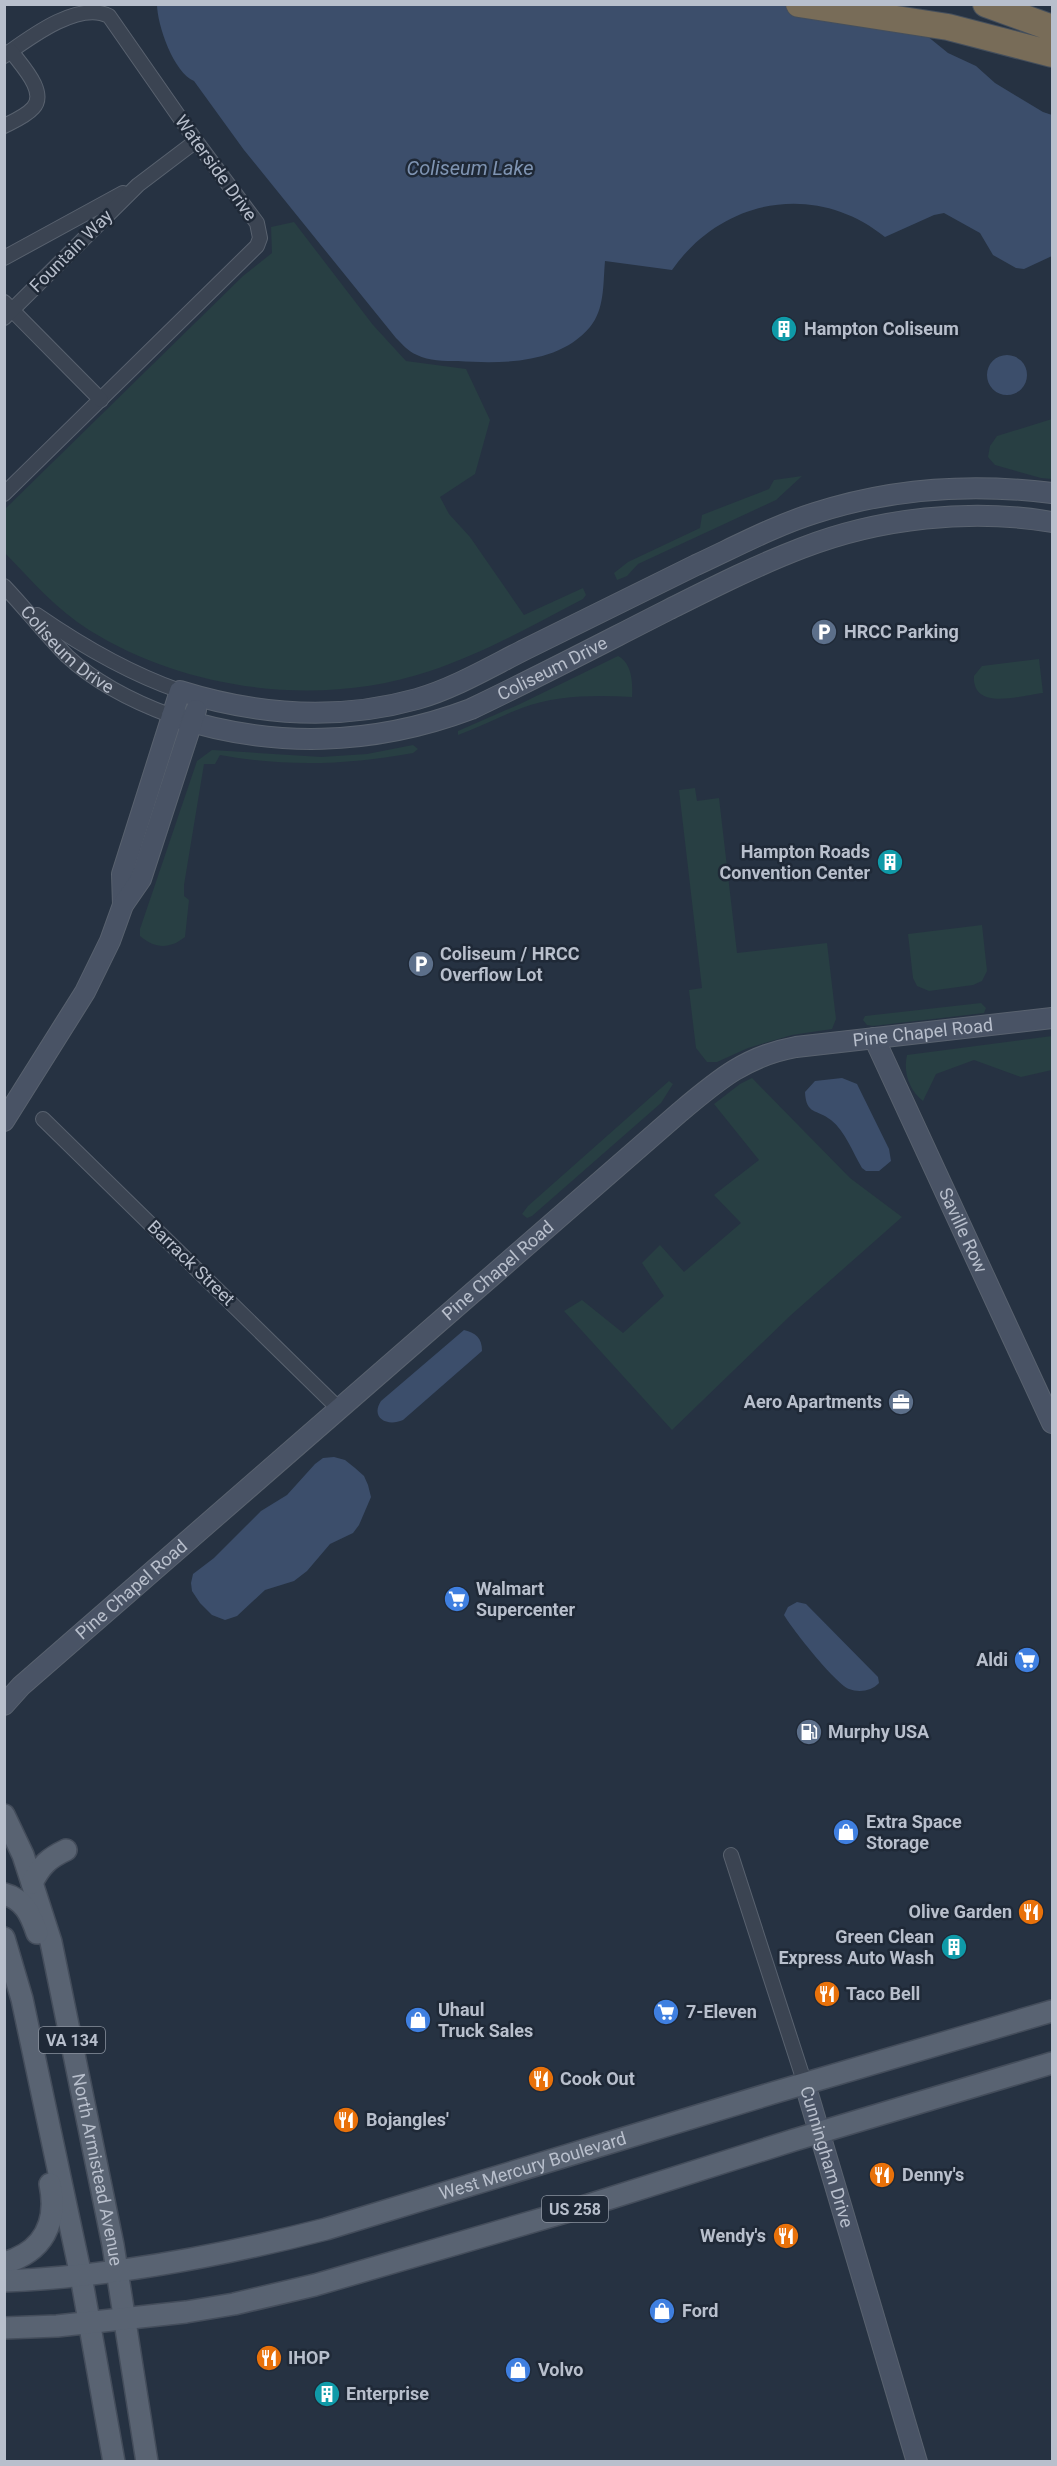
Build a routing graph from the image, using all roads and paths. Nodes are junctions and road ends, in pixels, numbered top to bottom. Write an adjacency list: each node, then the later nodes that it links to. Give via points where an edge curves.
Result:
1 (799, 4): 5 (highway, via 948,27)
2 (986, 4): 3 (highway)
3 (1053, 28)
4 (8, 53): 6 (street, via 36,87 38,100 35,107); 7 (street, Waterside Drive, via 42,30 78,14 101,11 116,25)
5 (1053, 54)
6 (4, 126)
7 (196, 141): 8 (street, Fountain Way); 11 (street, Waterside Drive, via 256,223 260,238 257,246)
8 (138, 184): 9 (street, Fountain Way); 10 (street, Fountain Way)
9 (4, 258)
10 (7, 310): 11 (street)
11 (101, 400): 13 (street, Waterside Drive)
12 (1053, 493): 18 (street, Coliseum Drive, via 971,487 931,489 885,495 813,513 732,548 465,681 416,699 354,710 307,713 254,709)
13 (4, 494)
14 (1053, 522): 20 (street, Coliseum Drive, via 1009,517 932,518 826,540 765,563 471,709 429,724 362,737 293,740 248,736)
15 (4, 586): 16 (street)
16 (23, 606): 17 (street, Coliseum Drive, via 108,659); 19 (street, Coliseum Drive, via 82,669 121,694)
17 (180, 691): 18 (street, Coliseum Drive); 19 (street)
18 (200, 697): 20 (street)
19 (172, 716): 20 (street, Coliseum Drive); 21 (street, via 122,874)
20 (192, 723): 21 (street, via 141,879)
21 (123, 905): 25 (street, via 85,992)
22 (1053, 1018): 23 (street, Pine Chapel Road)
23 (874, 1038): 26 (street, Pine Chapel Road, via 776,1051 745,1062 722,1077); 27 (street, Saville Row)
24 (44, 1119): 26 (street, Barrack Street)
25 (4, 1121)
26 (338, 1408): 28 (street, Pine Chapel Road)
27 (1053, 1423)
28 (21, 1686): 29 (street, Pine Chapel Road); 30 (street, Pine Chapel Road)
29 (4, 1698)
30 (4, 1705)
31 (4, 1815): 32 (main road, North Armistead Avenue / VA 134)
32 (20, 1848): 34 (main road, North Armistead Avenue / VA 134); 34 (main road, via 66,1850 49,1858)
33 (731, 1855): 41 (street, Cunningham Drive)
34 (32, 1883): 39 (main road, North Armistead Avenue / VA 134, via 51,1942)
35 (4, 1894): 39 (main road, via 19,1900 32,1918 51,1994)
36 (4, 1938): 37 (main road, North Armistead Avenue / VA 134)
37 (22, 2000): 43 (main road, via 26,2059 53,2204 49,2226 38,2245); 45 (main road, North Armistead Avenue / VA 134)
38 (1053, 2011): 41 (main road, West Mercury Boulevard)
39 (70, 2032): 44 (main road, North Armistead Avenue / VA 134)
40 (1053, 2063): 42 (main road, US 258)
41 (805, 2084): 42 (street, Cunningham Drive); 44 (main road, West Mercury Boulevard, via 326,2229 252,2247)
42 (819, 2133): 47 (main road, US 258, via 361,2273 234,2304); 52 (street, Cunningham Drive)
43 (4, 2263)
44 (116, 2271): 45 (main road, West Mercury Boulevard); 47 (main road, North Armistead Avenue)
45 (81, 2276): 46 (main road, West Mercury Boulevard); 48 (main road, North Armistead Avenue / VA 134)
46 (4, 2281)
47 (123, 2320): 48 (main road, US 258); 51 (main road, North Armistead Avenue)
48 (89, 2324): 49 (main road, US 258); 50 (main road, North Armistead Avenue)
49 (4, 2328)
50 (114, 2462)
51 (147, 2462)
52 (917, 2462)

